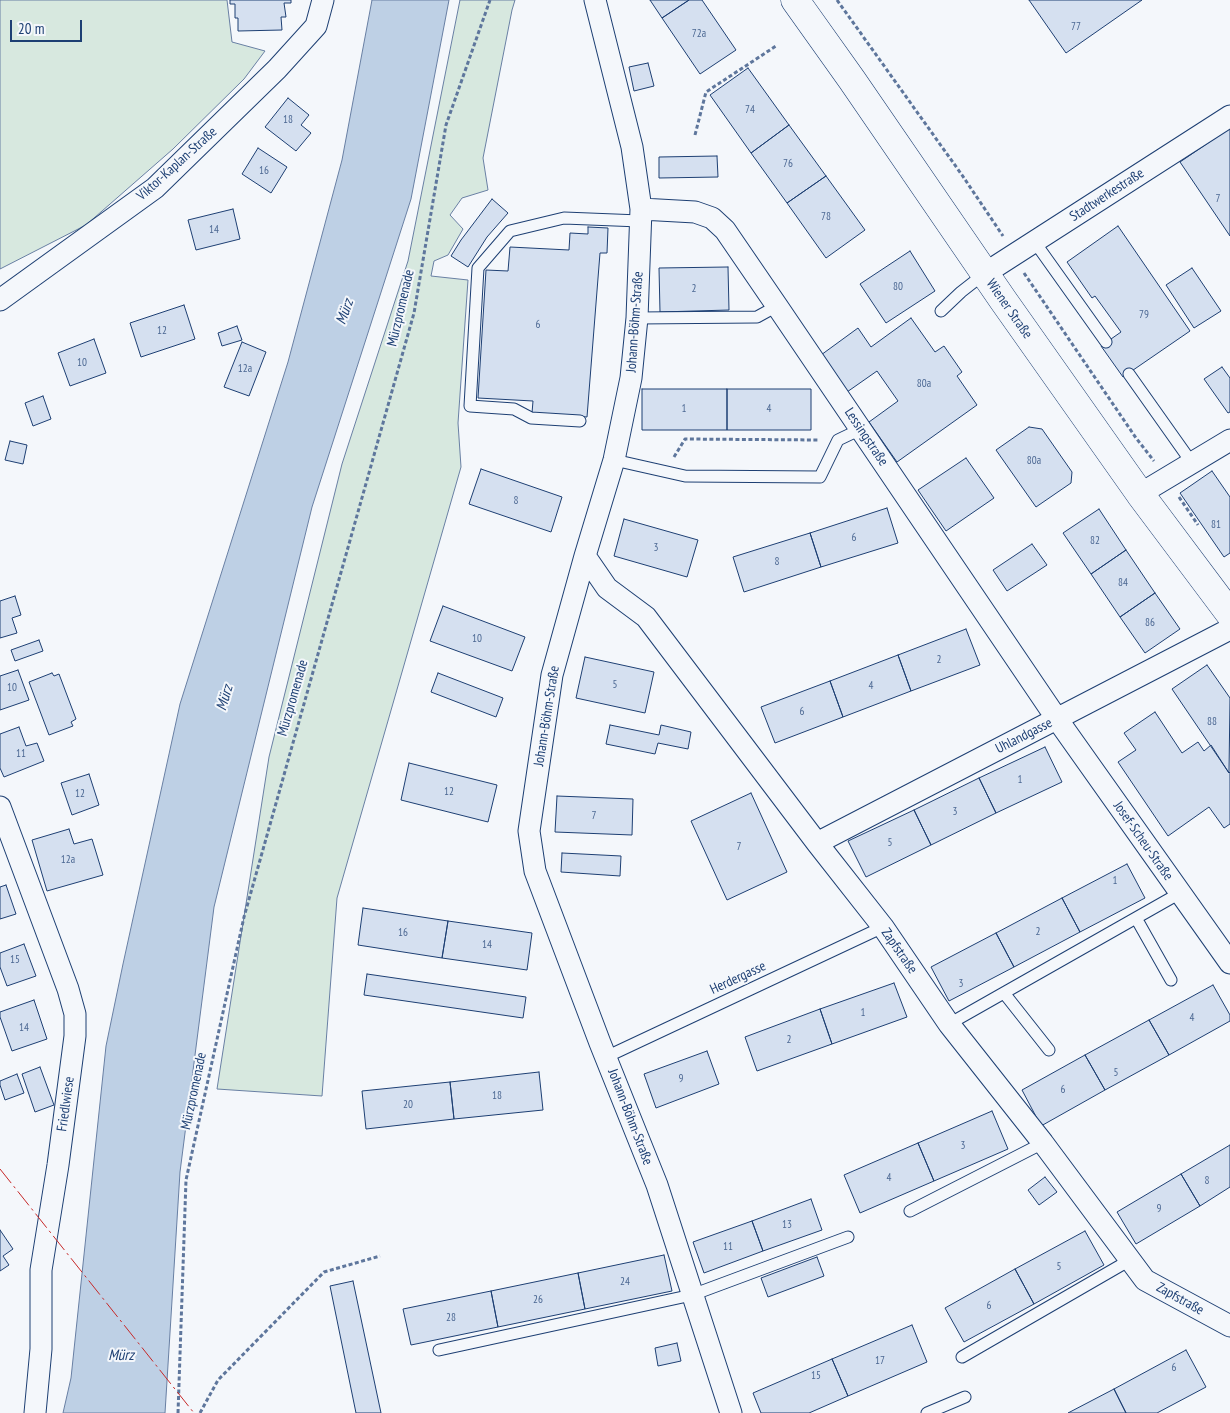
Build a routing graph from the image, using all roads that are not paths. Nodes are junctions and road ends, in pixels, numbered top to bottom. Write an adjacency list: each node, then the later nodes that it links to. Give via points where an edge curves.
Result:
1 (323, 0): 8 (street, Viktor-Kaplan-Straße, via 316,26 277,69 155,188)
2 (595, 0): 5 (street, Johann-Böhm-Straße, via 632,147)
3 (795, 0): 7 (main road, Wiener Straße)
4 (1230, 116): 6 (street, Stadtwerkestraße)
5 (641, 215): 9 (street, Lessingstraße, via 696,212 712,218 725,230); 11 (street, Johann-Böhm-Straße); 14 (lane, via 564,218 510,231 478,268 470,406 514,409 530,418)
6 (1034, 241): 7 (street, Stadtwerkestraße); 12 (lane)
7 (984, 274): 10 (lane); 19 (main road, Wiener Straße)
8 (0, 300)
9 (777, 306): 11 (lane, via 757,318); 15 (street, Lessingstraße)
10 (940, 311)
11 (637, 318): 17 (street, Johann-Böhm-Straße, via 631,378)
12 (1106, 342)
13 (1129, 374): 18 (lane)
14 (580, 421)
15 (861, 429): 17 (lane, via 838,440 820,477 685,476); 23 (street, Lessingstraße)
16 (1230, 440): 18 (street)
17 (614, 460): 20 (street, Johann-Böhm-Straße)
18 (1192, 463): 19 (street)
19 (1140, 494): 21 (main road, Wiener Straße)
20 (584, 556): 25 (street, Zapfstraße, via 607,588 646,617); 34 (street, Johann-Böhm-Straße, via 552,674 529,831 535,871)
21 (1230, 614)
22 (1230, 629): 23 (street, Uhlandgasse)
23 (1057, 719): 25 (street, Uhlandgasse); 26 (street, Josef-Scheu-Straße)
24 (0, 807): 44 (street, Friedlwiese, via 75,1014 75,1036 41,1270 41,1349)
25 (817, 843): 28 (street, Zapfstraße)
26 (1180, 893): 27 (lane); 29 (street, Josef-Scheu-Straße)
27 (1136, 918): 30 (lane); 31 (lane)
28 (883, 927): 32 (street, Zapfstraße); 34 (lane, Herdergasse)
29 (1230, 963)
30 (1171, 980)
31 (1004, 993): 32 (lane); 33 (lane)
32 (949, 1024): 35 (street, Zapfstraße)
33 (1049, 1050)
34 (606, 1057): 39 (street, Johann-Böhm-Straße, via 657,1185)
35 (1043, 1143): 36 (lane); 38 (street, Zapfstraße)
36 (910, 1211)
37 (848, 1237): 39 (lane)
38 (1130, 1260): 40 (street, Zapfstraße, via 1145,1280); 42 (lane)
39 (692, 1295): 41 (lane); 45 (street, Johann-Böhm-Straße)
40 (1230, 1326)
41 (439, 1350)
42 (962, 1357)
43 (964, 1397): 46 (lane)
44 (35, 1413)
45 (731, 1413)
46 (927, 1413)

